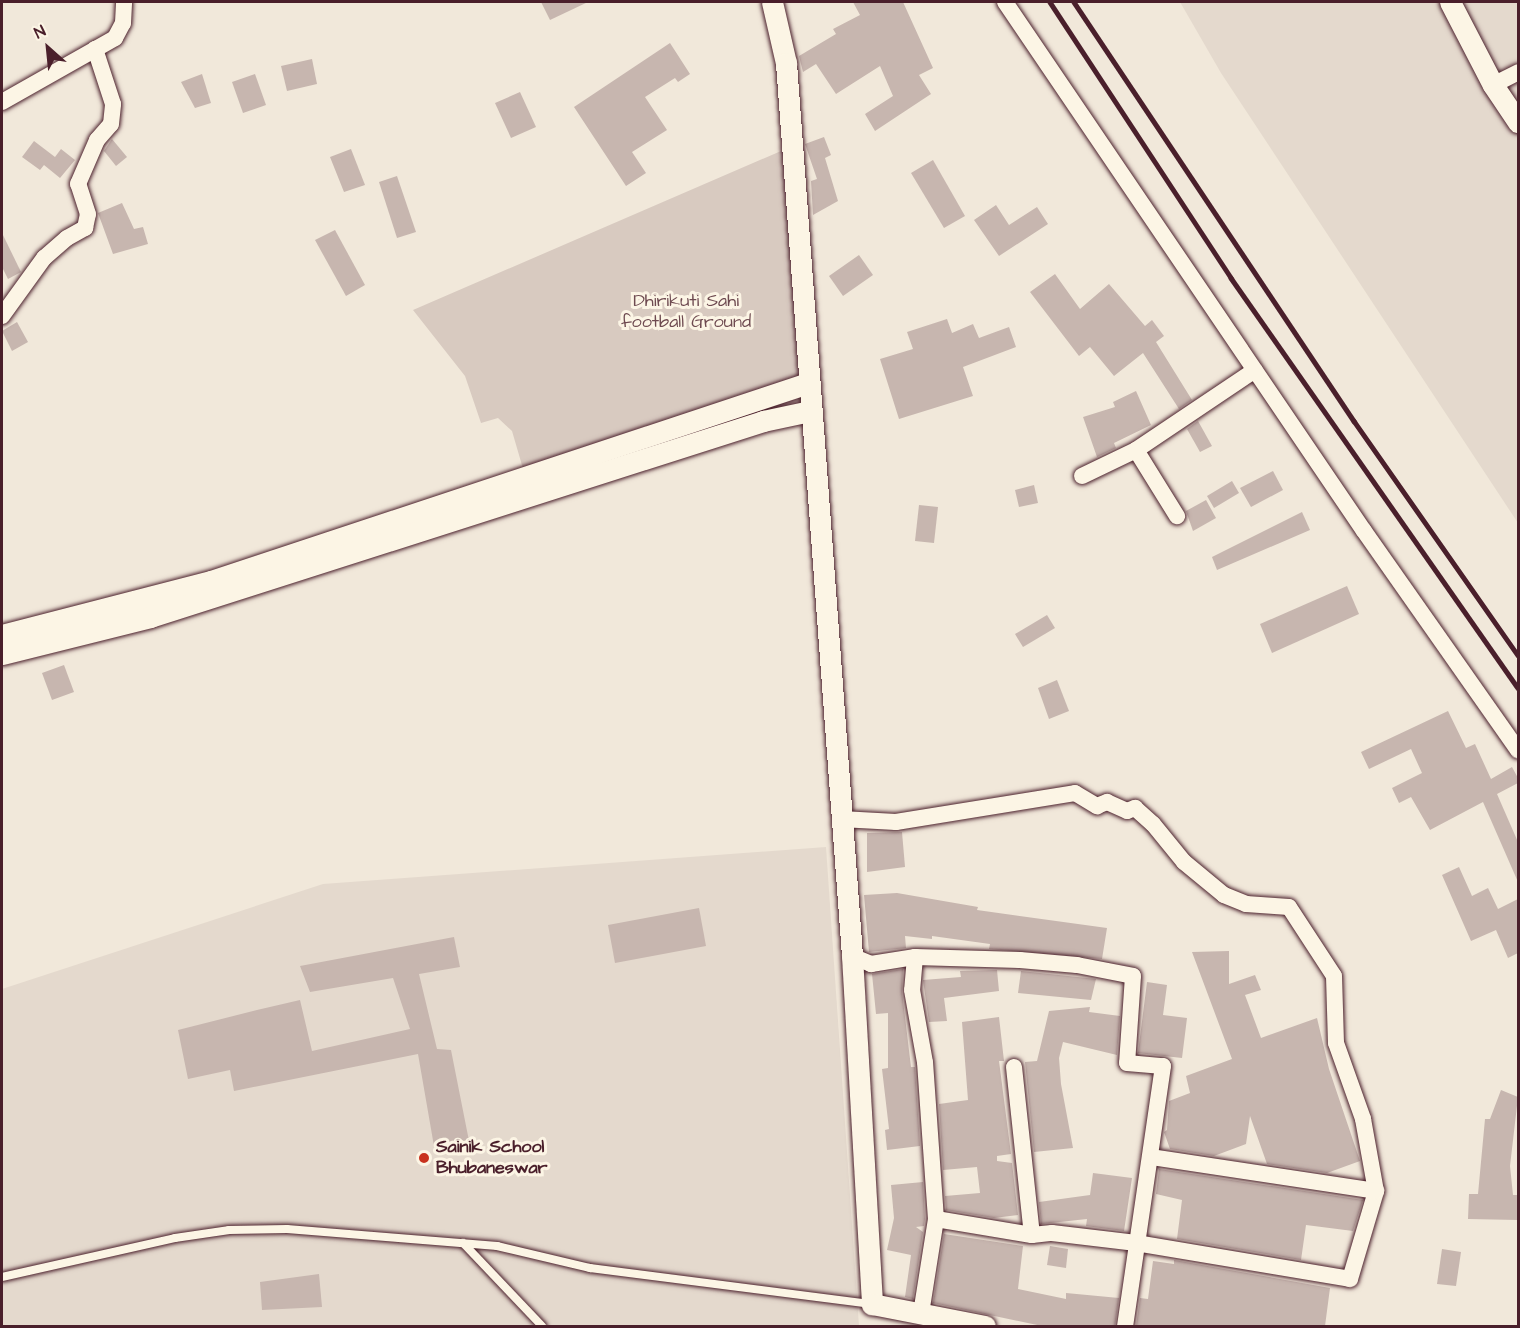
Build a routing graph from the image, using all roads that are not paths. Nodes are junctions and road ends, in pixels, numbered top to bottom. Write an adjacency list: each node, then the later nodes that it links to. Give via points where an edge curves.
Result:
1 (124, 2): 5 (street, via 123,23 115,38)
2 (772, 2): 12 (street, via 786,63)
3 (1005, 2): 11 (street)
4 (1450, 2): 7 (street)
5 (95, 49): 8 (street); 10 (street, via 113,104 111,124 97,140 78,184 88,214 85,228 44,258)
6 (1518, 72): 7 (street)
7 (1493, 85): 9 (street)
8 (2, 102)
9 (1518, 122)
10 (2, 316)
11 (1255, 370): 14 (street); 19 (street)
12 (808, 383): 13 (street); 17 (street, via 211,581)
13 (810, 411): 18 (street, via 762,421 194,604); 20 (street)
14 (1136, 450): 15 (street); 16 (street)
15 (1082, 476)
16 (1177, 516)
17 (2, 635)
18 (2, 654)
19 (1518, 750)
20 (841, 819): 21 (street); 25 (street, via 896,822 1075,794 1097,806 1107,802 1127,811 1135,808 1154,824 1184,862 1224,895 1246,904 1289,907 1334,976 1336,1043 1363,1119)
21 (852, 956): 22 (street, via 871,964); 31 (street)
22 (915, 957): 24 (street, via 1043,962 1132,976 1127,1064 1163,1066); 26 (street, via 912,990 925,1062)
23 (1014, 1067): 27 (street)
24 (1152, 1157): 25 (street); 29 (street)
25 (1376, 1191): 29 (street, via 1350,1279)
26 (936, 1220): 27 (street); 32 (street)
27 (1032, 1235): 29 (street, via 1052,1233)
28 (463, 1243): 30 (lane, via 287,1229 229,1230 109,1251); 31 (lane, via 497,1246 590,1268); 33 (lane)
29 (1136, 1243): 35 (street)
30 (2, 1277)
31 (873, 1304): 32 (street)
32 (921, 1314): 34 (street)
33 (542, 1326)
34 (985, 1326)
35 (1125, 1326)

